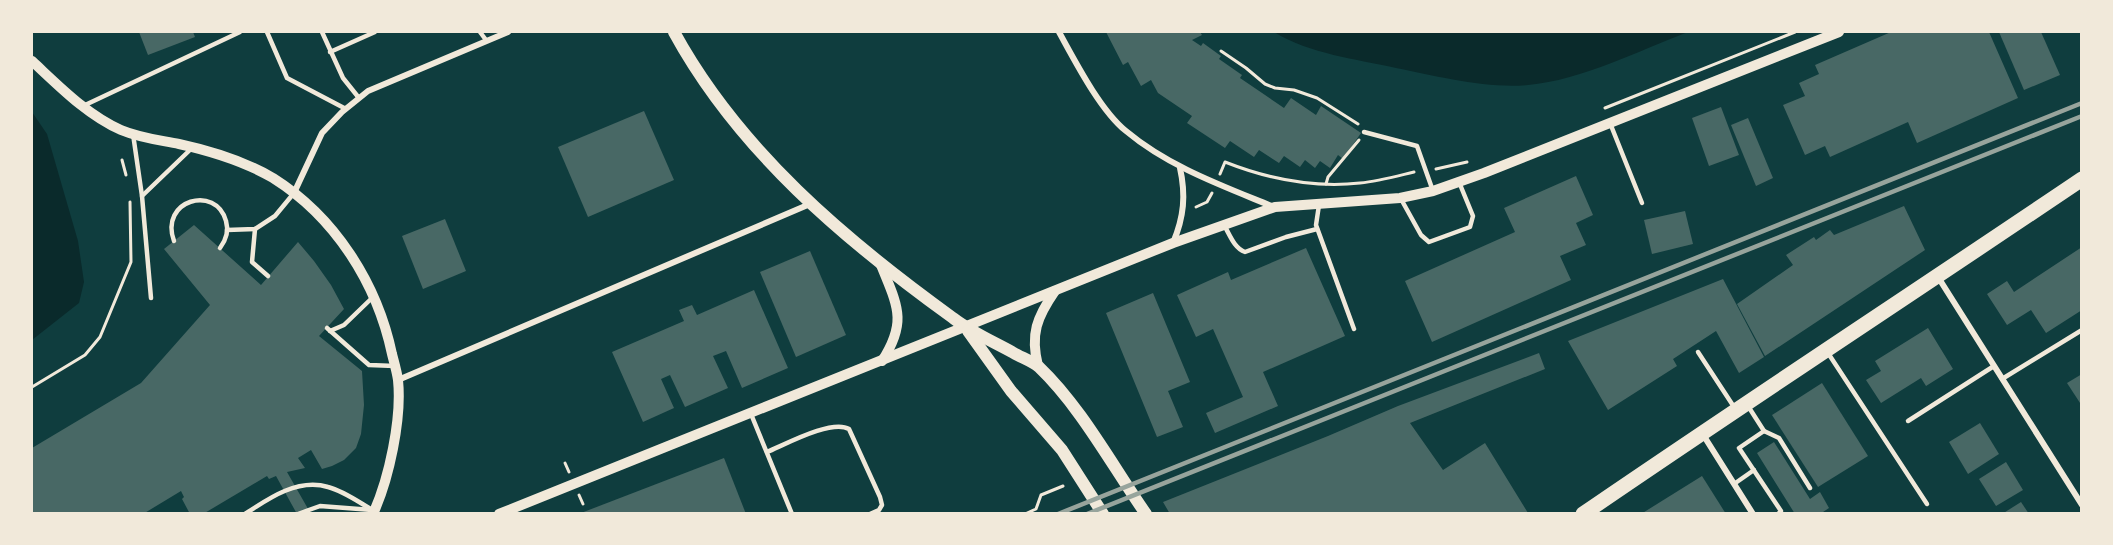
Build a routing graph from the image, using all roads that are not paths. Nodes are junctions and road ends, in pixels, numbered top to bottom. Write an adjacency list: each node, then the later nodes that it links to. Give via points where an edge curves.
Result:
1 (240, 32): 14 (lane)
2 (267, 32): 15 (lane, via 287,78)
3 (322, 32): 11 (lane)
4 (375, 32): 11 (lane)
5 (480, 32): 10 (lane)
6 (508, 32): 10 (street)
7 (674, 32): 28 (main road, via 724,108 762,155)
8 (1059, 32): 20 (street, via 1100,100 1125,130)
9 (1839, 32): 16 (street)
10 (486, 40): 13 (street)
11 (330, 52): 13 (lane)
12 (32, 61): 14 (street)
13 (359, 98): 15 (street)
14 (83, 106): 18 (street)
15 (346, 109): 24 (street, via 322,133)
16 (1610, 123): 22 (street); 27 (lane)
17 (1364, 132): 23 (lane, via 1417,146)
18 (133, 134): 19 (street); 25 (lane)
19 (193, 148): 24 (street, via 255,169); 25 (lane)
20 (1180, 168): 30 (street); 36 (street, via 1184,205)
21 (2082, 179): 40 (main road)
22 (1459, 182): 23 (street); 26 (lane, via 1473,222 1470,227 1429,242)
23 (1433, 191): 26 (street)
24 (294, 193): 32 (lane, via 275,216); 42 (street, via 323,219 351,255)
25 (142, 196): 43 (lane)
26 (1400, 198): 29 (street)
27 (1642, 203)
28 (810, 204): 38 (main road); 54 (street)
29 (1319, 205): 30 (street); 33 (lane)
30 (1275, 207): 31 (street)
31 (1224, 225): 33 (lane, via 1239,250 1245,252); 36 (street)
32 (255, 229): 34 (lane); 39 (lane, via 252,262)
33 (1317, 229): 45 (lane)
34 (227, 230): 35 (lane, via 220,210 195,200 173,216); 37 (lane)
35 (174, 241)
36 (1173, 243): 41 (street)
37 (220, 248)
38 (881, 265): 44 (main road); 49 (street, via 898,306 898,328)
39 (268, 276)
40 (1937, 277): 47 (main road); 52 (street)
41 (1055, 291): 44 (street); 51 (street, via 1034,334)
42 (374, 296): 50 (street, via 386,324); 50 (lane, via 344,325 328,329 369,365)
43 (151, 298)
44 (966, 328): 49 (street); 51 (main road); 72 (main road, via 1011,391 1062,450)
45 (1354, 329)
46 (2082, 330): 53 (lane)
47 (1826, 350): 55 (main road); 64 (lane)
48 (1698, 352): 55 (lane)
49 (882, 361): 56 (street)
50 (395, 366): 54 (street)
51 (1038, 366): 73 (main road, via 1085,424)
52 (1994, 366): 53 (street); 57 (lane)
53 (2002, 379): 65 (street)
54 (398, 381): 66 (street, via 391,460)
55 (1740, 406): 58 (lane); 59 (main road)
56 (751, 414): 60 (lane); 69 (street)
57 (1908, 421)
58 (1764, 431): 61 (lane, via 1739,448); 63 (lane, via 1779,438)
59 (1701, 432): 62 (street); 74 (main road)
60 (767, 452): 70 (lane); 71 (lane, via 824,429 840,425 849,429 882,505)
61 (1754, 470): 62 (lane); 76 (lane, via 1781,511)
62 (1734, 484): 75 (street)
63 (1810, 488)
64 (1927, 504)
65 (2082, 505)
66 (377, 512): 67 (lane, via 328,487 309,484 283,491); 68 (lane, via 320,506)
67 (245, 513)
68 (298, 513)
69 (499, 513)
70 (792, 513)
71 (870, 513)
72 (1103, 513)
73 (1146, 513)
74 (1583, 513)
75 (1753, 513)
76 (1778, 513)

